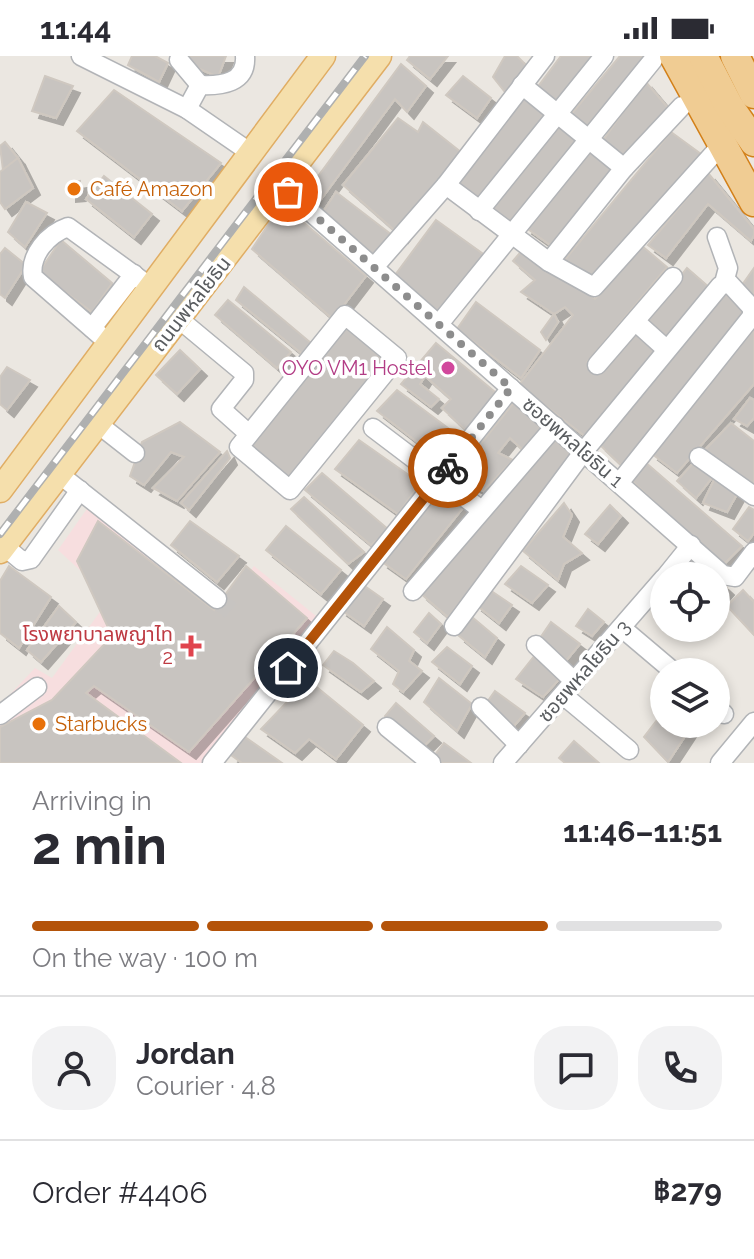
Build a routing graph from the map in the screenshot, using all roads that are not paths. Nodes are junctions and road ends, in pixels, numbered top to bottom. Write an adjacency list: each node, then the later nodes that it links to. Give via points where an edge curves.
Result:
1 (81, 56): 14 (street)
2 (245, 56): 10 (street, via 245,68 235,81)
3 (323, 56): 19 (main road, ถนนพหลโยธิน)
4 (379, 56): 22 (main road, ถนนพหลโยธิน)
5 (545, 56): 11 (street)
6 (604, 56): 15 (street)
7 (735, 56): 12 (highway)
8 (680, 58): 16 (street); 17 (highway, via 729,106); 21 (street); 24 (highway)
9 (179, 60): 10 (street)
10 (200, 85): 14 (street)
11 (522, 85): 15 (street); 23 (street)
12 (754, 94)
13 (682, 106): 20 (street)
14 (187, 109): 19 (street)
15 (556, 114): 16 (street); 25 (street)
16 (587, 137): 20 (street); 26 (street)
17 (754, 142)
18 (715, 152): 28 (street, via 594,287)
19 (251, 153): 31 (main road, ถนนพหลโยธิน)
20 (624, 168): 28 (street)
21 (754, 176)
22 (280, 185): 29 (street, ซอยพหลโยธิน 1); 33 (main road, ถนนพหลโยธิน)
23 (446, 185): 25 (street); 29 (street)
24 (754, 202)
25 (479, 211): 26 (street)
26 (511, 235): 28 (street); 36 (street)
27 (717, 237): 32 (street, via 728,268)
28 (549, 262)
29 (375, 266): 36 (street, ซอยพหลโยธิน 1)
30 (673, 277): 35 (street)
31 (143, 281): 34 (main road, ถนนพหลโยธิน); 37 (street); 37 (street, via 68,227 35,254 33,277)
32 (724, 283): 39 (street); 51 (street, via 752,308 752,316)
33 (179, 319): 38 (main road, ถนนพหลโยธิน); 45 (street, via 244,373 221,409)
34 (127, 322): 37 (main road, ถนนพหลโยธิน); 38 (main road)
35 (636, 322): 39 (street); 40 (street)
36 (439, 324): 41 (street, ซอยพหลโยธิน 1)
37 (101, 336): 52 (main road, ถนนพหลโยธิน)
38 (157, 348): 42 (main road, ถนนพหลโยธิน)
39 (666, 349): 46 (street)
40 (597, 365)
41 (511, 388): 43 (street, ซอยพหลโยธิน 1); 50 (street)
42 (98, 424): 47 (street); 49 (main road, ถนนพหลโยธิน)
43 (555, 426): 46 (street, ซอยพหลโยธิน 1); 55 (street)
44 (373, 428): 50 (street)
45 (249, 434): 45 (street, via 239,447 290,490 397,358 345,315)
46 (584, 451): 51 (street, ซอยพหลโยธิน 1); 63 (street)
47 (135, 453)
48 (699, 457): 54 (street)
49 (59, 474): 53 (street); 57 (main road, ถนนพหลโยธิน)
50 (440, 479): 55 (street); 75 (street)
51 (620, 482): 56 (street, ซอยพหลโยธิน 1)
52 (0, 490)
53 (80, 490): 57 (street, via 31,559 22,561); 62 (street)
54 (754, 496)
55 (480, 509): 60 (street)
56 (691, 545): 58 (street, ซอยพหลโยธิน 1, via 729,578); 59 (street, ซอยพหลโยธิน 3)
57 (2, 548)
58 (754, 552)
59 (677, 562)
60 (413, 591)
61 (650, 595): 64 (street, ซอยพหลโยธิน 3)
62 (217, 599)
63 (454, 626)
64 (622, 628): 66 (street); 68 (street, ซอยพหลโยธิน 3)
65 (536, 645): 68 (street)
66 (657, 658)
67 (37, 687): 70 (street)
68 (569, 689): 73 (street, ซอยพหลโยธิน 3); 74 (street)
69 (481, 707): 73 (street)
70 (0, 715)
71 (387, 727): 76 (street)
72 (752, 729): 78 (street)
73 (519, 745): 77 (street, ซอยพหลโยธิน 3)
74 (629, 750)
75 (212, 763)
76 (431, 763)
77 (503, 763)
78 (720, 763)

